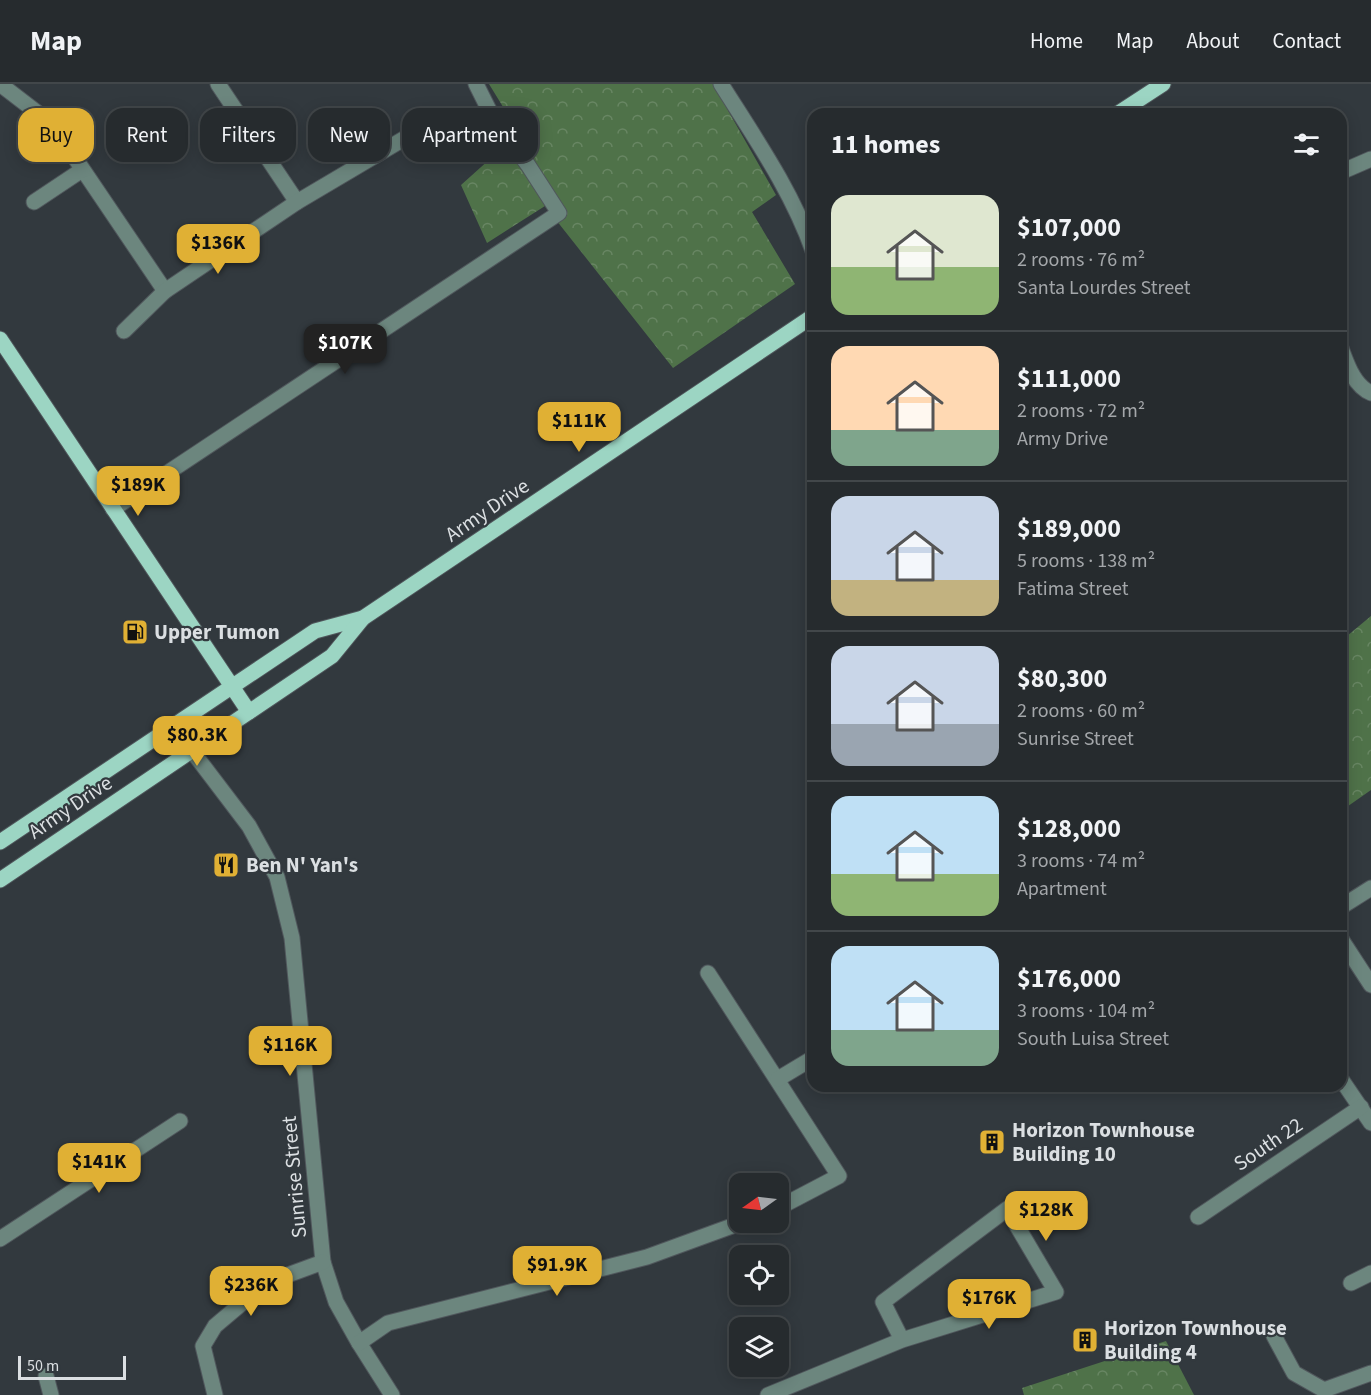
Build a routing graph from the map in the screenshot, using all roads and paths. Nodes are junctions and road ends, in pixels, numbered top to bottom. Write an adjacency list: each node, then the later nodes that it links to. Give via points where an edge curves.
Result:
1 (0, 84): 10 (street, via 52,124)
2 (476, 84): 20 (street, via 504,140 523,159 559,213)
3 (721, 84): 13 (street, via 780,178)
4 (1163, 84): 6 (main road)
5 (221, 85): 12 (street)
6 (1126, 108)
7 (402, 140): 12 (street)
8 (1371, 159): 9 (street)
9 (1347, 169)
10 (82, 170): 11 (street); 14 (street)
11 (34, 202)
12 (297, 202): 14 (street)
13 (807, 236)
14 (165, 291): 16 (street)
15 (807, 320): 21 (main road, Army Drive)
16 (124, 331)
17 (0, 339): 20 (main road)
18 (1347, 360): 19 (street, via 1357,381)
19 (1371, 393)
20 (113, 509): 22 (main road)
21 (363, 618): 22 (main road, Army Drive, via 315,631); 23 (main road, Army Drive, via 332,656)
22 (232, 687): 23 (main road); 25 (main road, Army Drive)
23 (249, 712): 24 (main road, Army Drive)
24 (192, 751): 26 (main road, Army Drive); 42 (street, Sunrise Street, via 249,825 277,878 292,938)
25 (0, 842)
26 (0, 880)
27 (1371, 888): 28 (street)
28 (1347, 903)
29 (1347, 948): 31 (street)
30 (708, 973): 33 (street)
31 (1371, 985)
32 (807, 1062): 33 (street)
33 (778, 1079): 38 (street, via 839,1176)
34 (1347, 1087): 35 (street)
35 (1361, 1107): 37 (street); 39 (street, South 22)
36 (180, 1121): 41 (street)
37 (1371, 1123)
38 (789, 1202)
39 (1198, 1217)
40 (729, 1227): 47 (street, via 647,1257 388,1323)
41 (0, 1239)
42 (323, 1262): 47 (street, Sunrise Street, via 336,1302); 51 (street, via 266,1283 215,1326 203,1346)
43 (1371, 1273): 44 (street)
44 (1351, 1283)
45 (1274, 1336): 48 (street, via 1294,1373 1324,1390)
46 (907, 1338): 46 (street, via 1056,1292 1007,1209 883,1302); 53 (street)
47 (359, 1343): 52 (street, Sunrise Street)
48 (1371, 1373)
49 (46, 1376): 50 (street)
50 (51, 1395)
51 (216, 1395)
52 (392, 1395)
53 (768, 1395)

